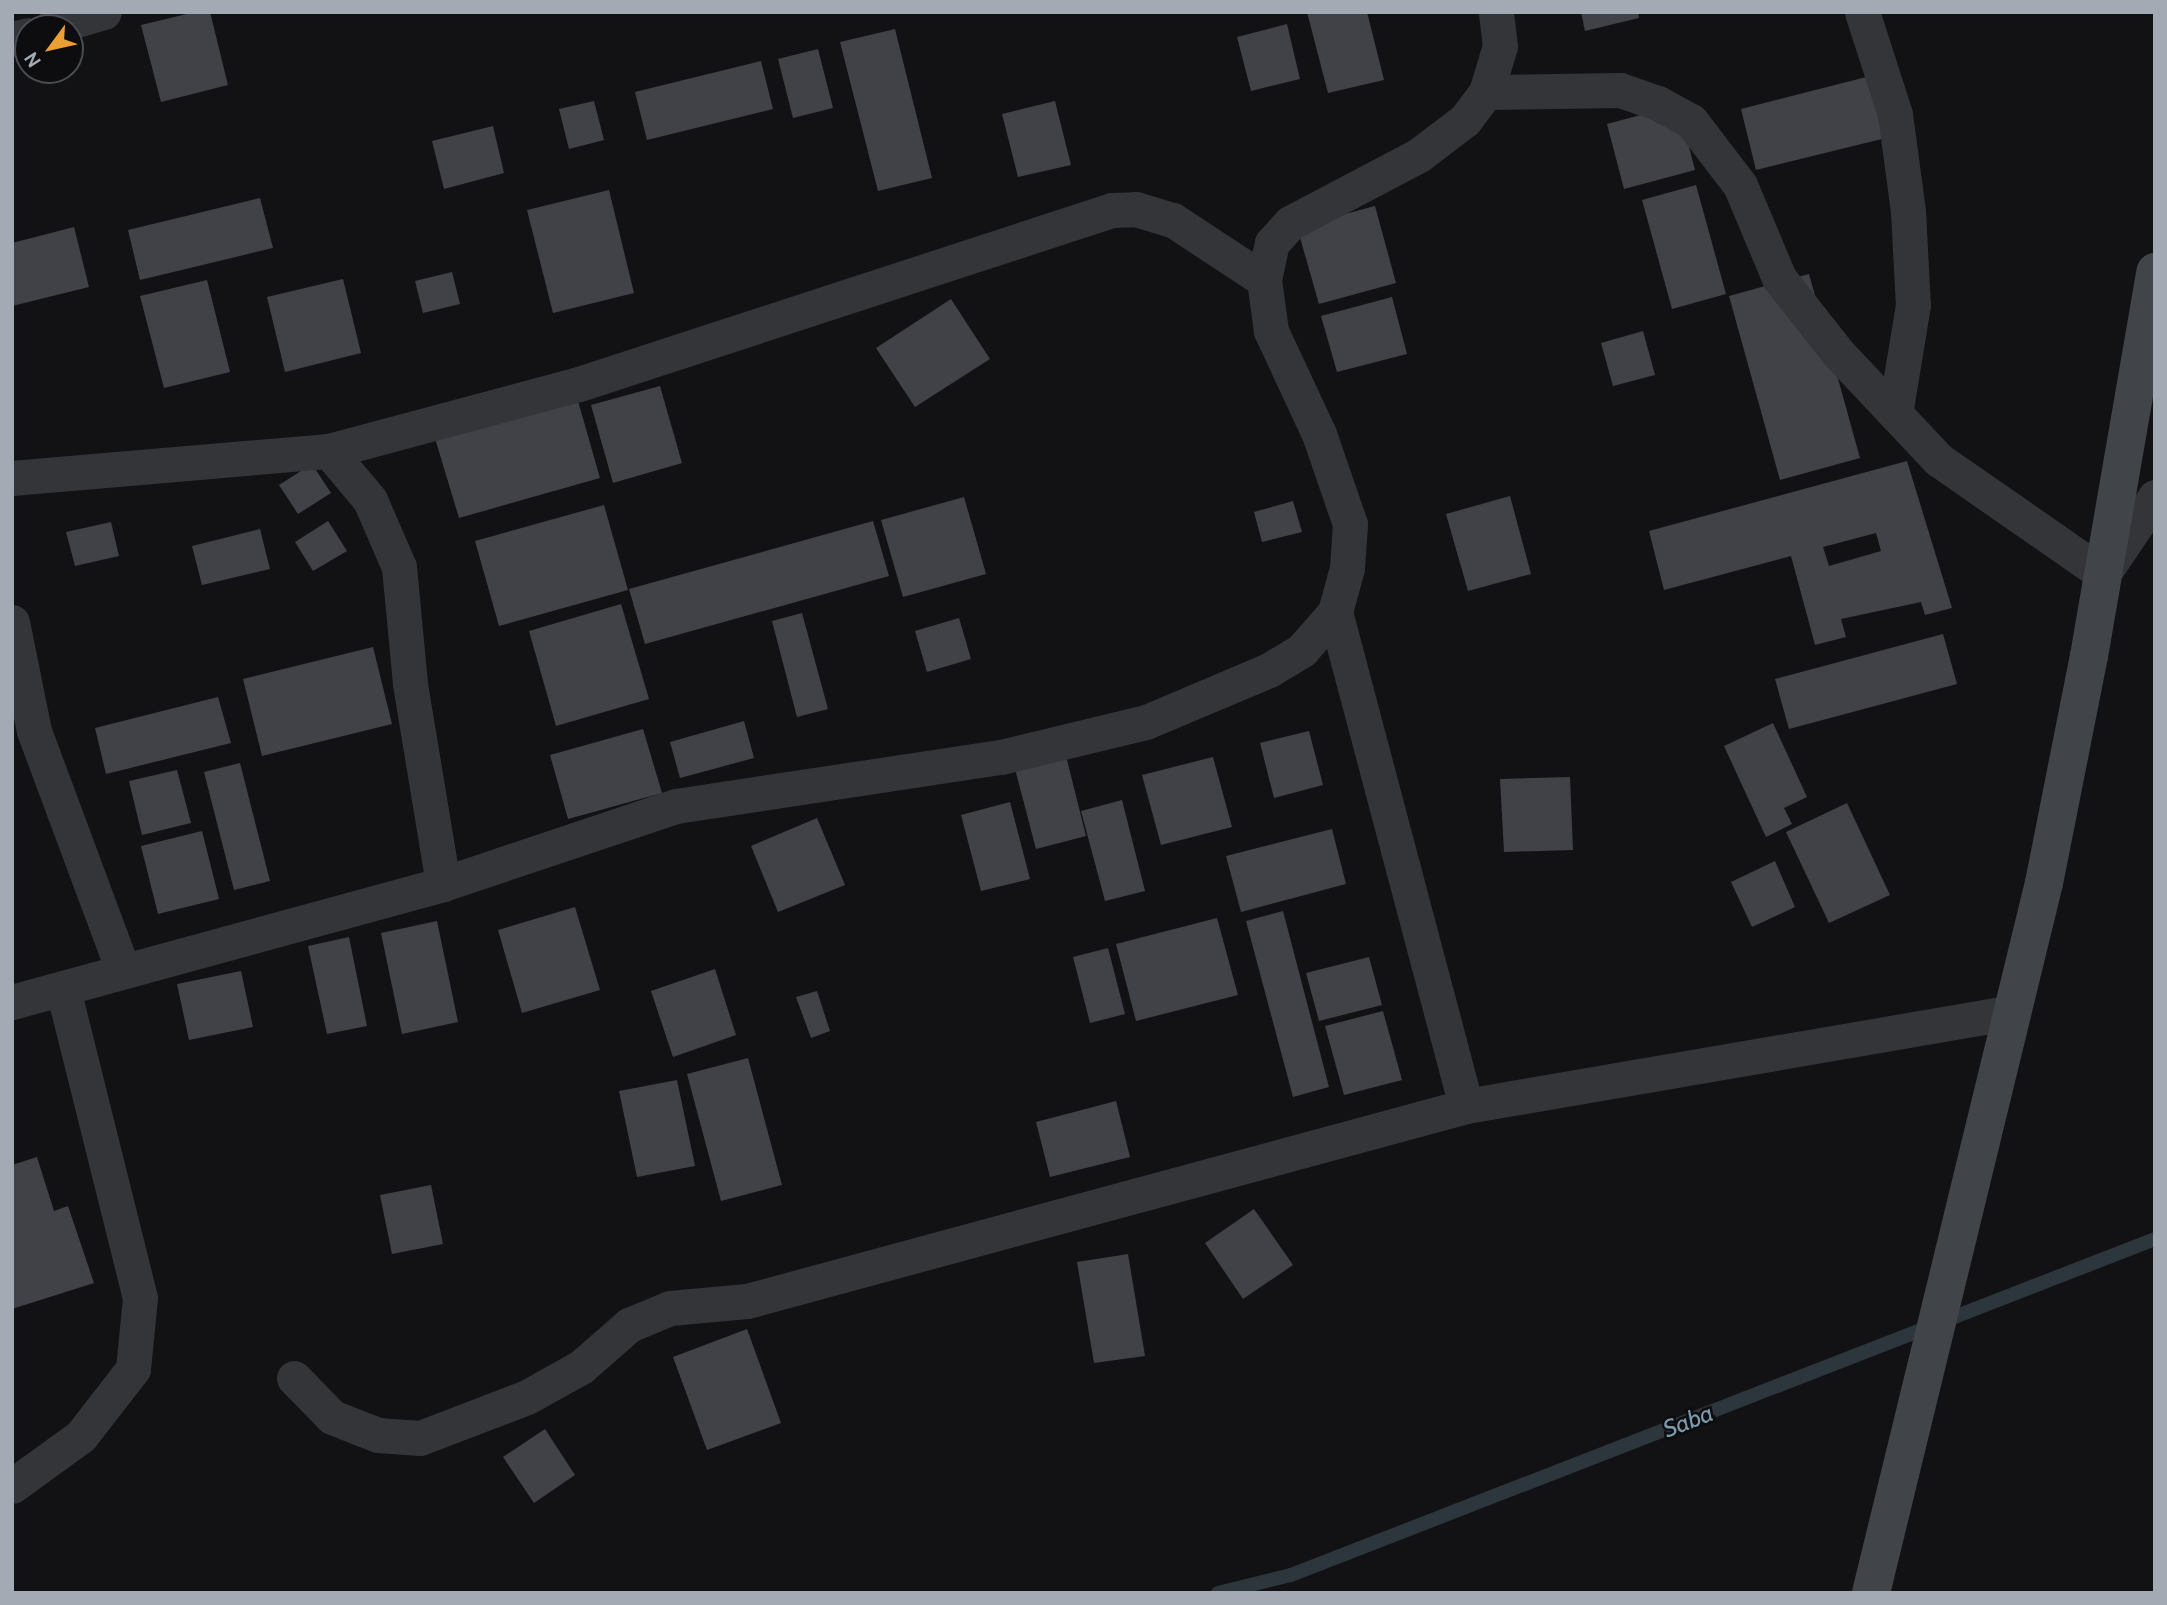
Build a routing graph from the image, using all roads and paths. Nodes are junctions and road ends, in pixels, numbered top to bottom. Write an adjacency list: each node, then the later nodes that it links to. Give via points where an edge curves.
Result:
1 (104, 12): 4 (street)
2 (1496, 12): 5 (street, via 1500,46)
3 (1862, 12): 8 (street, via 1895,114 1908,211 1913,305)
4 (84, 18)
5 (1486, 92): 7 (street, via 1465,120 1419,155 1290,223 1272,243); 8 (street, via 1620,90 1691,121 1740,185 1779,278 1805,317)
6 (2155, 272): 12 (street)
7 (1264, 281): 9 (street, via 1173,220 1136,209 1112,210 579,384); 13 (street, via 1271,331 1319,434 1350,524 1347,568)
8 (1895, 414): 12 (street, via 1968,482)
9 (330, 451): 10 (street); 15 (street, via 370,500 399,567 410,684)
10 (12, 478)
11 (2155, 497): 12 (street)
12 (2103, 574): 19 (street, via 2044,883)
13 (1335, 612): 15 (street, via 1302,650 1269,670 1146,722 1001,757 676,806); 20 (street)
14 (12, 622): 16 (street, via 34,732)
15 (443, 884): 16 (street)
16 (122, 970): 17 (street)
17 (63, 990): 18 (street); 22 (street, via 140,1298 133,1368 81,1436)
18 (12, 1002)
19 (2012, 1012): 20 (street); 23 (street)
20 (1466, 1106): 21 (street, via 747,1301 670,1308 629,1325 581,1367 527,1397 420,1438 378,1435 332,1417)
21 (294, 1378)
22 (12, 1486)
23 (1871, 1593)

